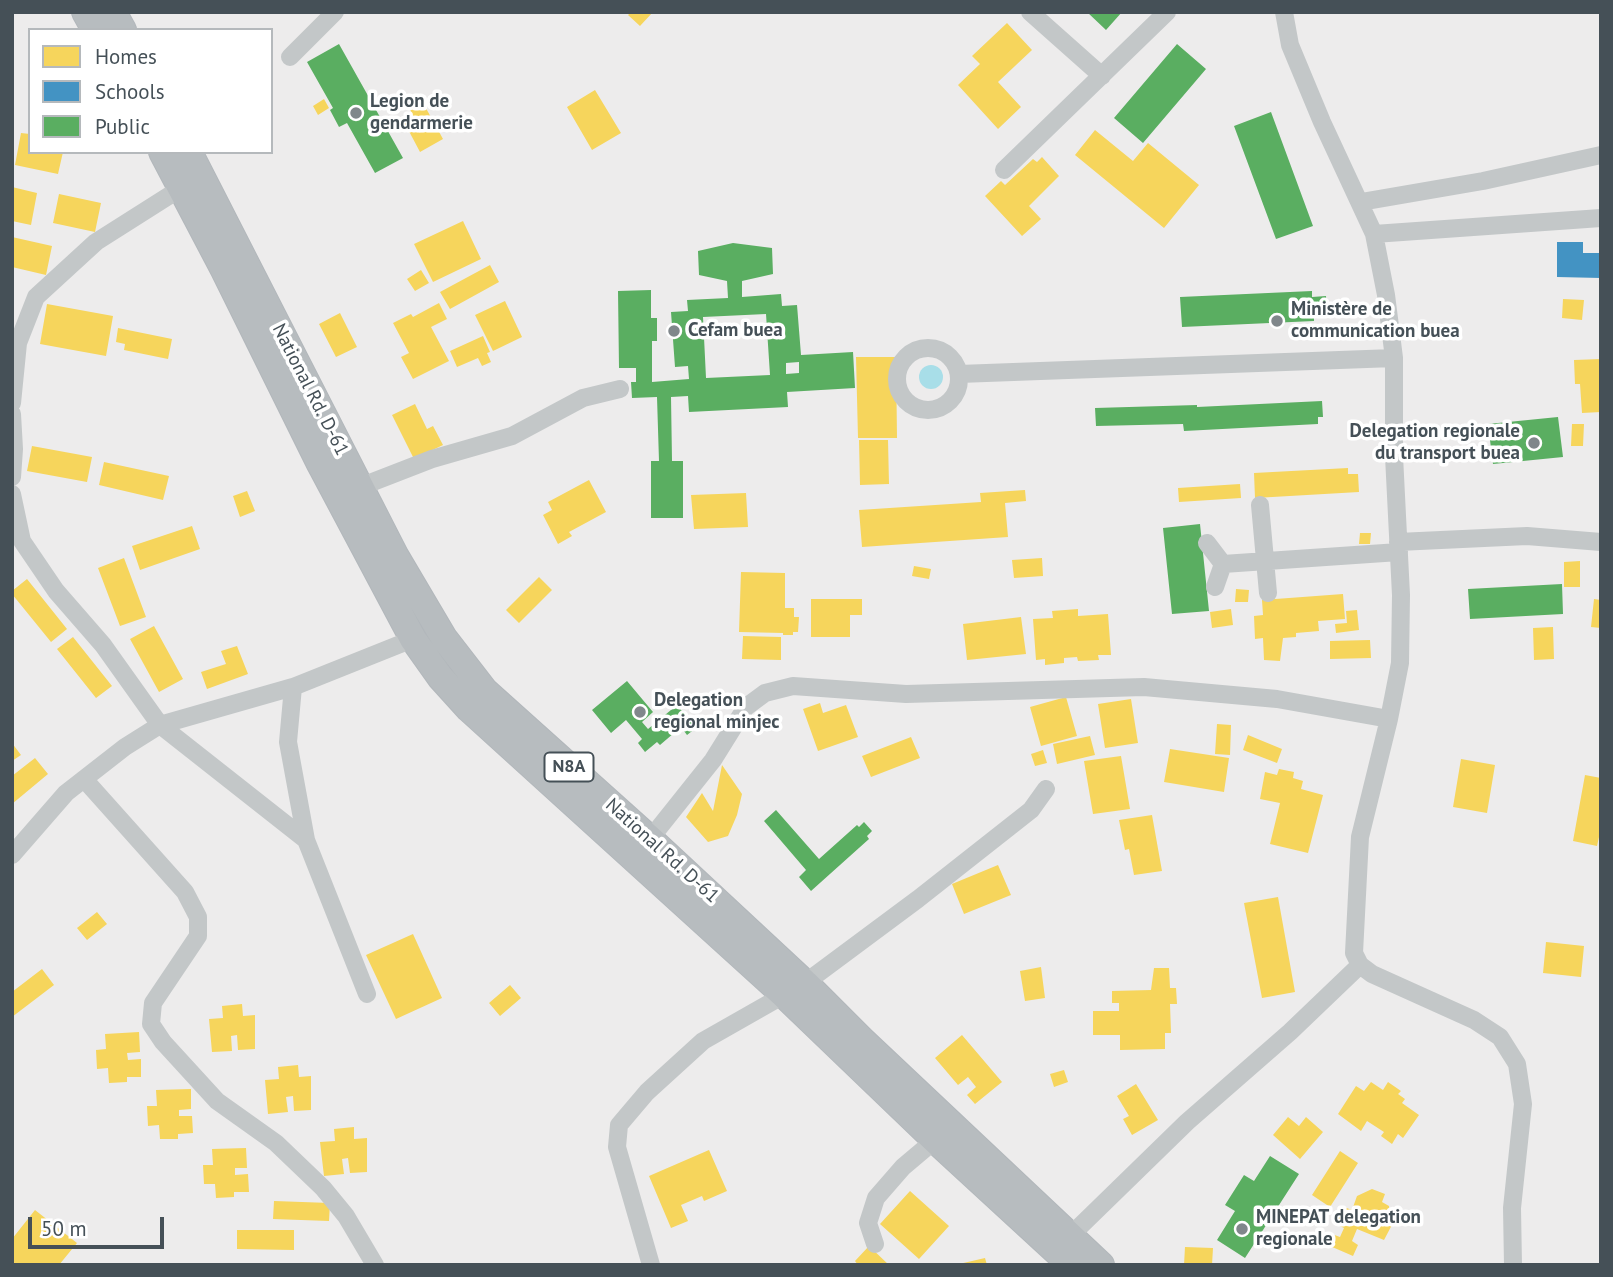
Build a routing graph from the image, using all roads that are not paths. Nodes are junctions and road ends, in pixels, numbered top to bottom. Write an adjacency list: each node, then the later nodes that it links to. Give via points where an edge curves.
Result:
1 (85, 12): 7 (highway)
2 (113, 12): 8 (highway)
3 (335, 12): 9 (street)
4 (1030, 12): 10 (street)
5 (1167, 12): 10 (street)
6 (1284, 12): 16 (street, via 1290,45)
7 (94, 28)
8 (122, 28)
9 (290, 57)
10 (1102, 76): 14 (street)
11 (164, 154): 15 (highway, National Rd. D-61 / N8A)
12 (189, 154): 15 (highway, National Rd. D-61 / N8A)
13 (1601, 155): 16 (street)
14 (1004, 170)
15 (192, 182): 22 (street, via 96,242 36,297 18,343); 25 (highway, National Rd. D-61 / N8A)
16 (1361, 202): 18 (street)
17 (1601, 218): 18 (street)
18 (1374, 234): 19 (street)
19 (1394, 358): 20 (street); 30 (street)
20 (960, 374)
21 (620, 388): 25 (street, via 583,398 512,436 432,459)
22 (12, 403)
23 (12, 414): 24 (street)
24 (12, 477)
25 (349, 492): 35 (highway, National Rd. D-61 / N8A); 41 (highway, National Rd. D-61 / N8A, via 395,555 444,638 485,691)
26 (12, 494): 38 (street, via 22,541 55,591 103,645)
27 (1260, 505): 31 (street)
28 (1601, 542): 30 (street, via 1527,536)
29 (1207, 543): 32 (street)
30 (1398, 547): 31 (street); 37 (street, via 1400,663)
31 (1266, 561): 32 (street); 34 (street)
32 (1223, 564): 33 (street)
33 (1215, 587)
34 (1268, 593)
35 (414, 639): 36 (street); 45 (highway, National Rd. D-61 / N8A, via 469,709)
36 (293, 687): 38 (street); 42 (street, via 288,742)
37 (1389, 719): 41 (street, via 1277,699 1144,687 906,694 793,686 765,693 746,707 713,760); 44 (street, via 1360,837 1354,953)
38 (160, 725): 39 (street); 42 (street)
39 (84, 779): 43 (street, via 58,801); 50 (street, via 185,892 198,917 198,936 153,1003 151,1024 217,1101 276,1143 323,1188)
40 (1046, 789): 45 (street, via 1031,810 1004,832)
41 (650, 839): 45 (highway, National Rd. D-61 / N8A)
42 (306, 840): 46 (street)
43 (12, 855)
44 (1360, 965): 49 (street, via 1187,1122); 53 (street, via 1474,1020 1500,1037 1517,1064 1523,1104 1512,1208)
45 (794, 988): 47 (highway, National Rd. D-61 / N8A); 49 (highway, National Rd. D-61 / N8A, via 861,1039); 51 (street, via 703,1041 647,1092 619,1125 617,1147)
46 (367, 994)
47 (935, 1140): 48 (street, via 876,1198 868,1223); 49 (highway, National Rd. D-61 / N8A)
48 (875, 1244)
49 (1064, 1255): 52 (highway, National Rd. D-61 / N8A)
50 (375, 1265)
51 (651, 1265)
52 (1101, 1265)
53 (1513, 1265)

